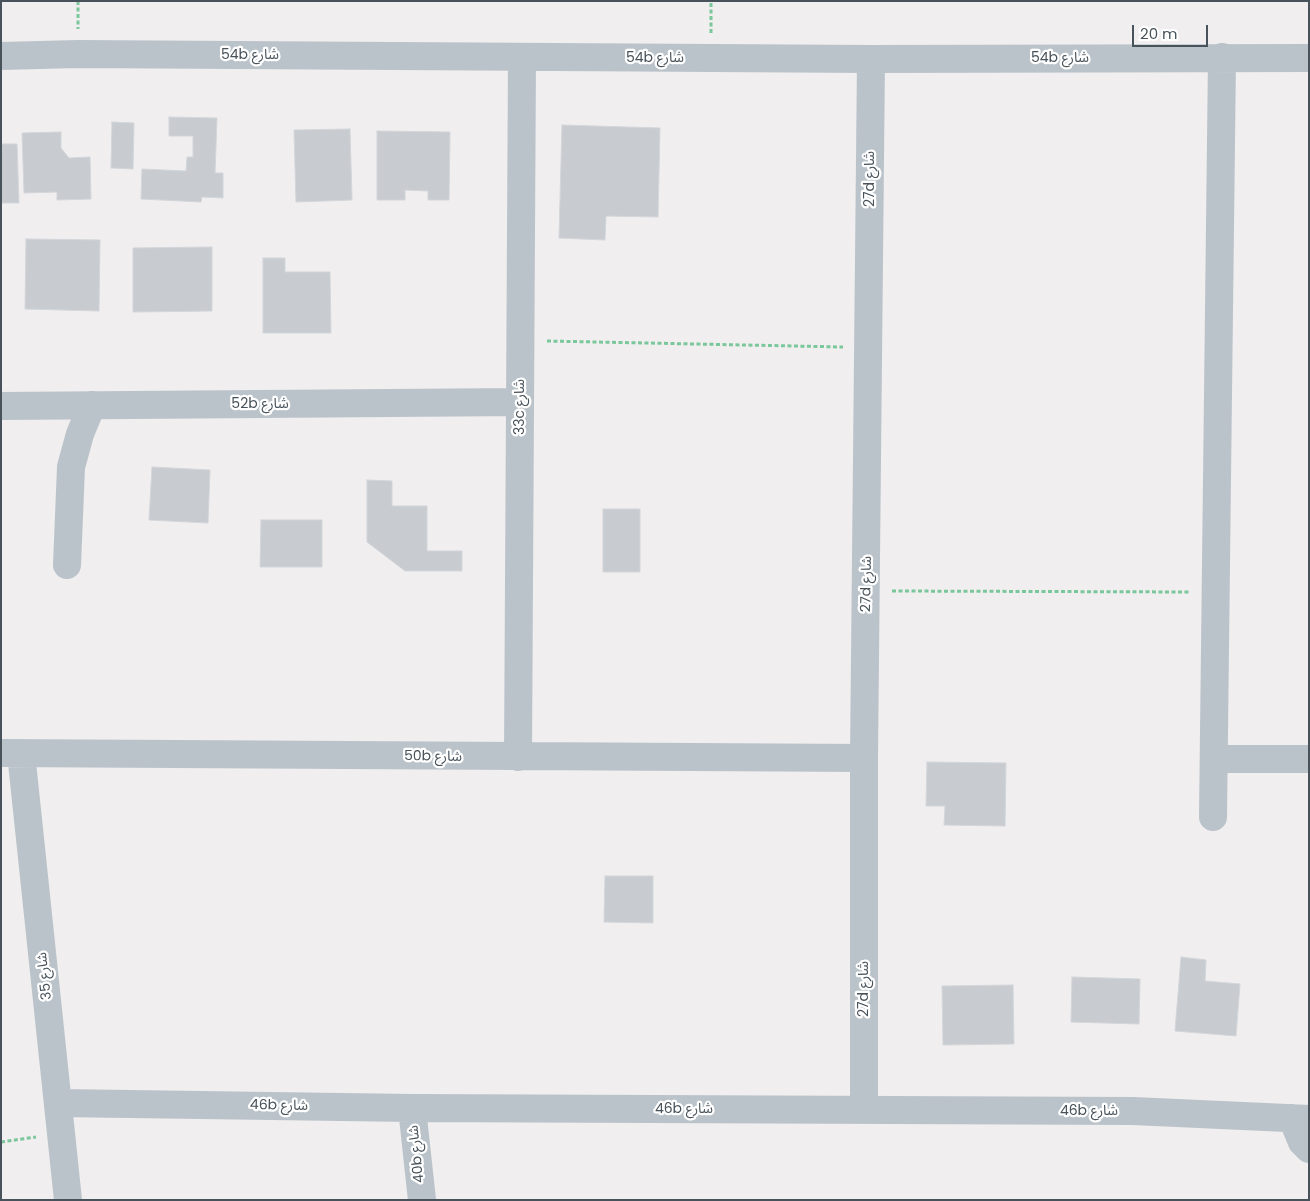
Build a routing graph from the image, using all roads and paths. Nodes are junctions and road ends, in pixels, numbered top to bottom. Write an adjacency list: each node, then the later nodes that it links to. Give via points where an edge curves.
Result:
1 (1, 56): 2 (street, 54b شارع)
2 (522, 57): 5 (street, 54b شارع); 6 (street, 33c شارع)
3 (1222, 57): 4 (street, 54b شارع); 5 (street, 54b شارع); 15 (street)
4 (1309, 58)
5 (871, 59): 7 (street, 27d شارع)
6 (520, 341): 7 (path); 8 (street, 33c شارع)
7 (869, 348): 14 (street, 27d شارع)
8 (520, 402): 10 (street, 52b شارع); 17 (street, 33c شارع)
9 (55, 405): 10 (street, 52b شارع); 11 (street, 52b شارع); 12 (street, via 65,431)
10 (92, 405): 12 (street)
11 (1, 406)
12 (71, 468): 13 (street)
13 (67, 566)
14 (867, 590): 15 (path); 18 (street, 27d شارع)
15 (1216, 592): 19 (street)
16 (11, 753): 17 (street, 50b شارع); 22 (street, شارع 35)
17 (518, 757): 18 (street, 50b شارع)
18 (864, 758): 24 (street, 27d شارع)
19 (1215, 759): 20 (street); 21 (street)
20 (1309, 759)
21 (1213, 817)
22 (59, 1103): 23 (street, 46b شارع); 26 (street, شارع 35)
23 (412, 1108): 24 (street, 46b شارع); 30 (street, 40b شارع)
24 (864, 1109): 25 (street, 46b شارع, via 1133,1112)
25 (1300, 1118): 28 (street, via 1302,1142)
26 (62, 1134): 27 (path); 29 (street, شارع 35)
27 (1, 1142)
28 (1309, 1149)
29 (68, 1200)
30 (422, 1200)

